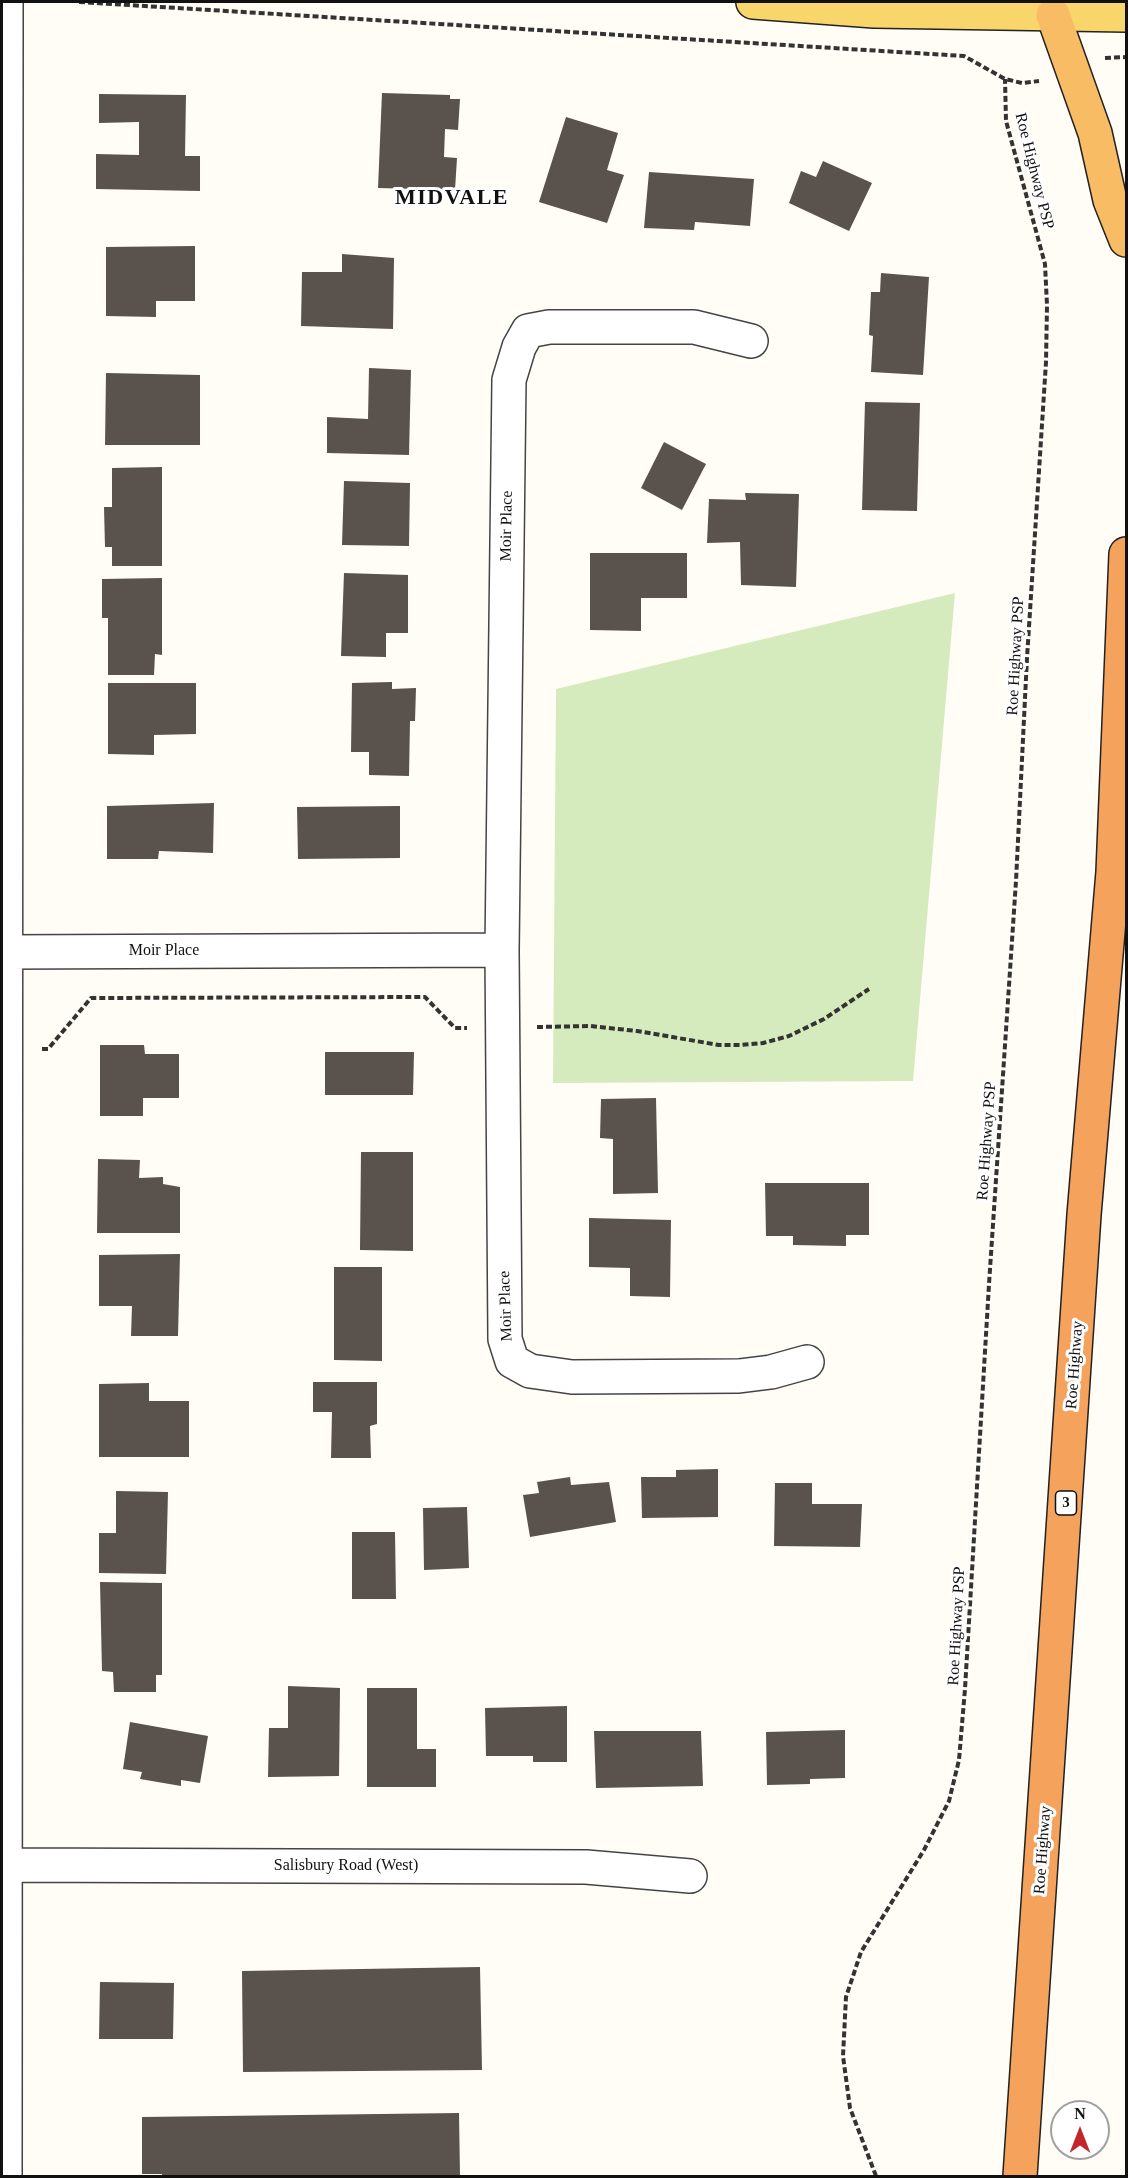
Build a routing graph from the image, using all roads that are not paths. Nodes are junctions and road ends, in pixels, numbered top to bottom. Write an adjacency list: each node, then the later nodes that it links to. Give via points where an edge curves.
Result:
1 (6, 2): 9 (street)
2 (753, 2): 3 (main road, via 874,11)
3 (1053, 15): 4 (main road); 5 (highway, via 1095,133 1110,200)
4 (1126, 15)
5 (1126, 240)
6 (751, 341): 8 (street, Moir Place, via 694,327 549,327 528,331 519,347 509,380)
7 (1126, 554): 14 (highway, Roe Highway / 3, via 1113,873 1084,1215)
8 (502, 950): 9 (street, Moir Place); 10 (street, Moir Place, via 505,1339 512,1361 530,1371 572,1377 739,1376)
9 (6, 952): 11 (street)
10 (807, 1362)
11 (3, 1864): 12 (street, Salisbury Road (West), via 586,1867); 13 (street)
12 (690, 1876)
13 (5, 2176)
14 (1020, 2176)

